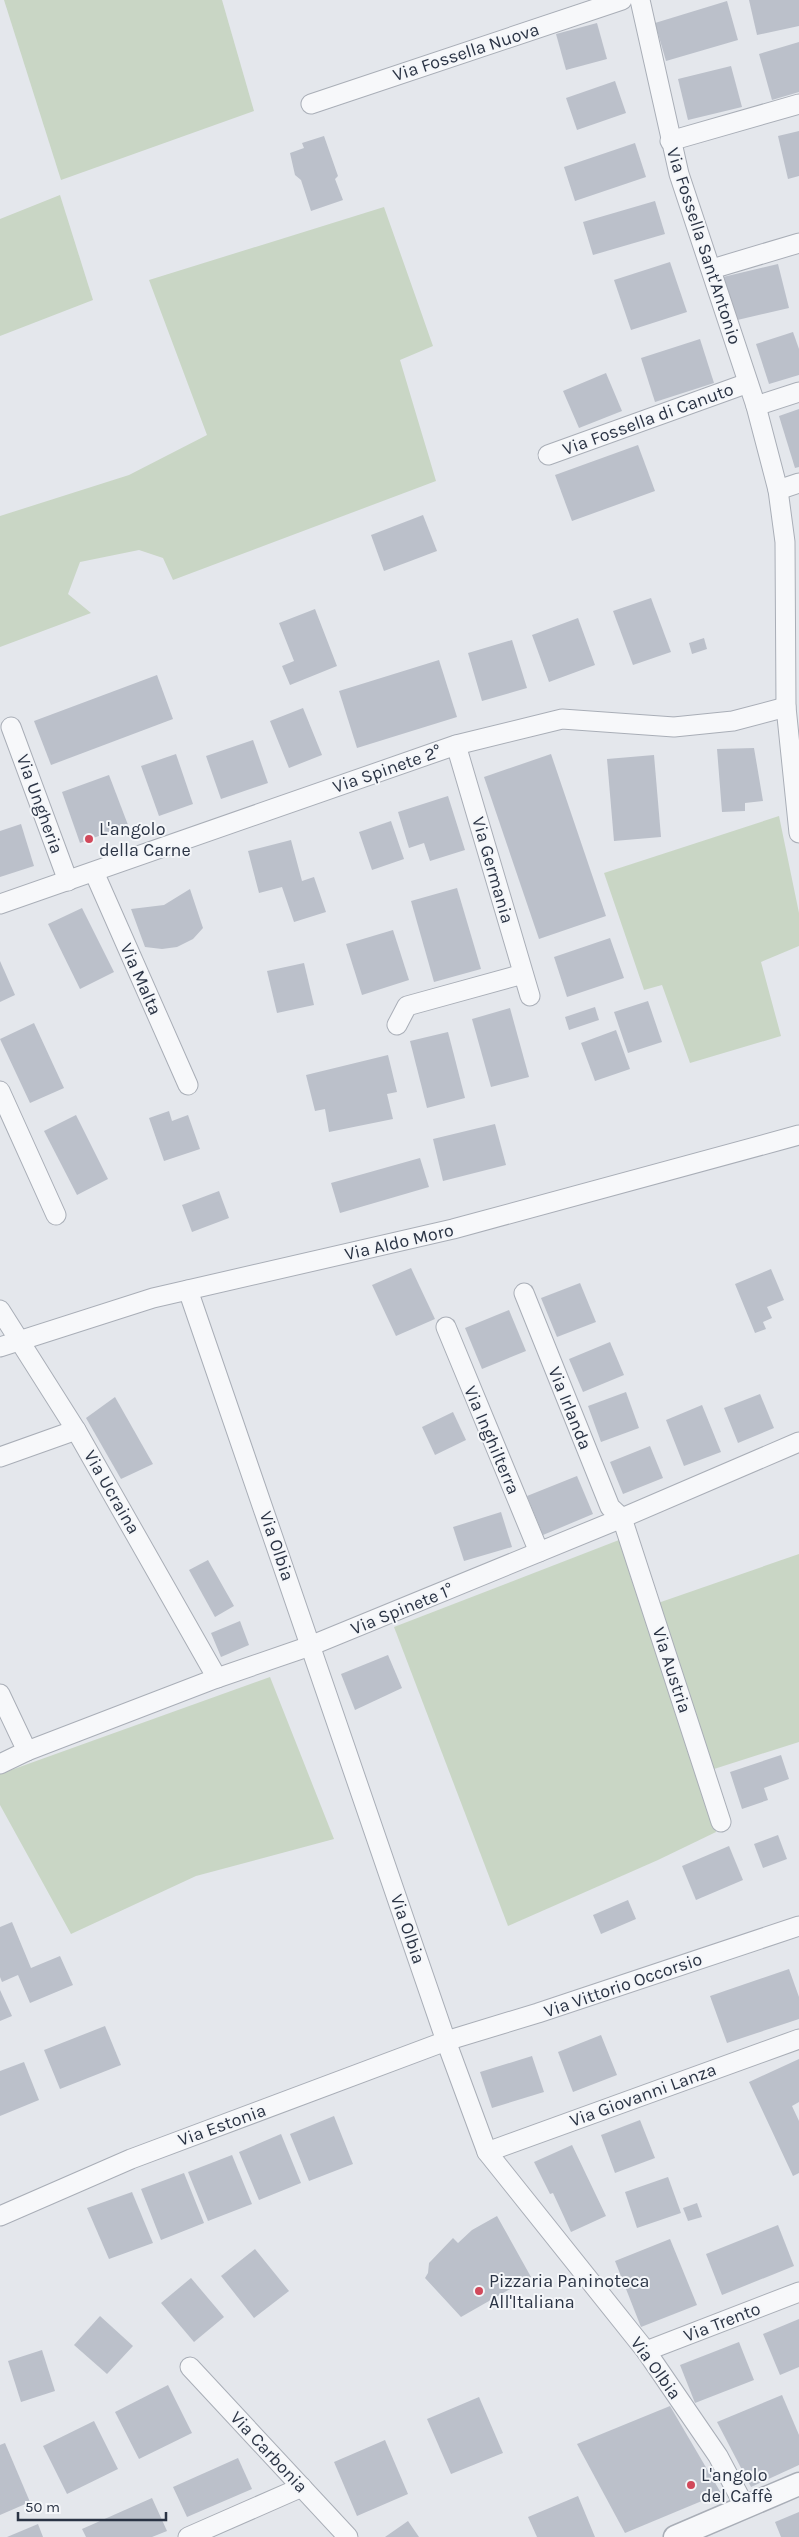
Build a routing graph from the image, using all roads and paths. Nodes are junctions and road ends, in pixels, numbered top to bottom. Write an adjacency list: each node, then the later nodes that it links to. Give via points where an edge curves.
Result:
1 (622, 0): 3 (street, Via Fossella Nuova)
2 (640, 0): 5 (street, Via Fossella Sant'Antonio)
3 (311, 104)
4 (799, 104): 5 (street)
5 (670, 141): 7 (street, Via Fossella Sant'Antonio)
6 (799, 243): 7 (street)
7 (712, 269): 8 (street, Via Fossella Sant'Antonio)
8 (748, 383): 10 (street, Via Fossella Sant'Antonio); 11 (street, Via Fossella di Canuto)
9 (799, 392): 10 (street)
10 (756, 406): 13 (street, Via Fossella Sant'Antonio)
11 (548, 455)
12 (799, 483): 13 (street)
13 (778, 490): 14 (street, Via Fossella Sant'Antonio)
14 (792, 540): 15 (street, Via Fossella Sant'Antonio)
15 (786, 707): 17 (street, Via Spinete 2°, via 733,721 674,727 562,719); 18 (street, Via Fossella Sant'Antonio)
16 (11, 727): 20 (street, Via Ungheria)
17 (456, 745): 19 (street, Via Spinete 2°); 22 (street, Via Germania)
18 (799, 833)
19 (94, 872): 20 (street, Via Spinete 2°); 25 (street, Via Malta)
20 (68, 881): 21 (street, Via Spinete 2°)
21 (0, 904)
22 (523, 974): 23 (street, Via Germania); 24 (street, via 407,1006)
23 (530, 996)
24 (397, 1025)
25 (188, 1085)
26 (0, 1091): 28 (street)
27 (799, 1135): 29 (street, Via Aldo Moro, via 453,1230)
28 (56, 1215)
29 (188, 1290): 33 (street, Via Aldo Moro); 40 (street, Via Olbia)
30 (524, 1294): 38 (street, Via Irlanda, via 610,1507)
31 (0, 1310): 33 (street, Via Ucraina)
32 (446, 1327): 39 (street, Via Inghilterra)
33 (19, 1340): 34 (street, Via Aldo Moro); 35 (street, Via Ucraina)
34 (0, 1347)
35 (76, 1430): 37 (street); 41 (street, Via Ucraina)
36 (799, 1442): 38 (street, Via Spinete 1°)
37 (0, 1457)
38 (622, 1518): 39 (street, Via Spinete 1°); 45 (street, Via Austria)
39 (539, 1552): 40 (street, Via Spinete 1°)
40 (310, 1646): 41 (street, Via Spinete 1°); 48 (street, Via Olbia)
41 (217, 1678): 43 (street, Via Spinete 1°)
42 (0, 1694): 43 (street)
43 (27, 1751): 44 (street, Via Spinete 1°)
44 (0, 1764)
45 (722, 1822)
46 (799, 1926): 48 (street, Via Vittorio Occorsio)
47 (799, 2039): 49 (street, Via Giovanni Lanza)
48 (446, 2041): 49 (street, Via Olbia); 50 (street, Via Estonia, via 131,2159)
49 (487, 2152): 52 (street, Via Olbia)
50 (0, 2216)
51 (799, 2292): 52 (street, Via Trento)
52 (646, 2351): 56 (street, Via Olbia, via 718,2456)
53 (190, 2367): 55 (street, Via Carbonia)
54 (799, 2484): 56 (street)
55 (302, 2487): 57 (street); 58 (street, Via Carbonia)
56 (745, 2507): 59 (street)
57 (188, 2537)
58 (348, 2537)
59 (675, 2537)

